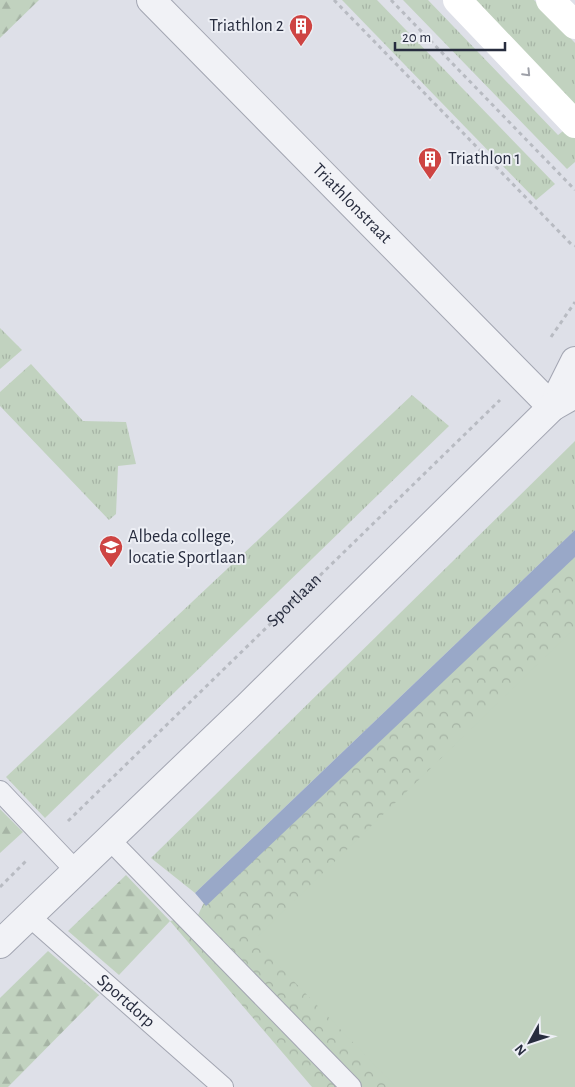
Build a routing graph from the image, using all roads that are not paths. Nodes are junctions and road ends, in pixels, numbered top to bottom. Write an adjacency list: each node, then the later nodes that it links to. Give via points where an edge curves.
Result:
1 (151, 0): 8 (street, Triathlonstraat)
2 (457, 0): 5 (main road, one-way to 5)
3 (550, 0): 4 (main road)
4 (575, 25)
5 (575, 124)
6 (575, 361): 8 (street)
7 (575, 394): 8 (street)
8 (552, 408): 10 (street)
9 (0, 791): 11 (lane)
10 (109, 839): 11 (street); 15 (lane)
11 (76, 871): 12 (street)
12 (29, 916): 13 (street); 14 (lane, Sportdorp)
13 (0, 944)
14 (223, 1087)
15 (351, 1087)

